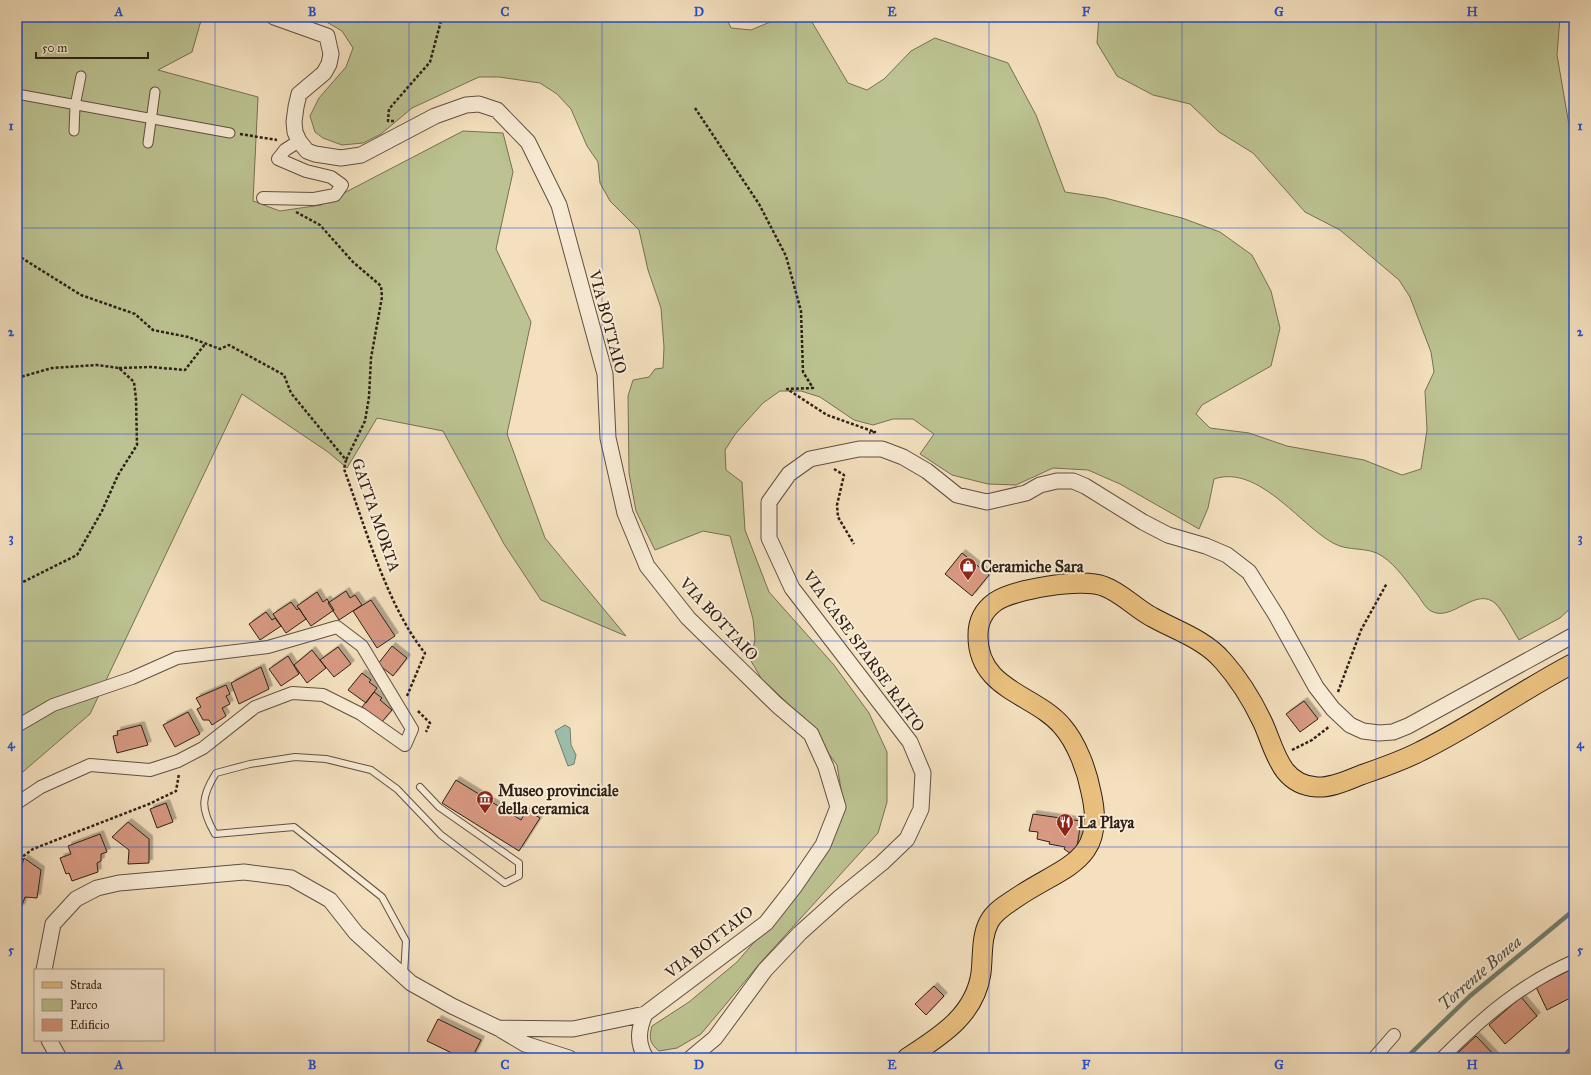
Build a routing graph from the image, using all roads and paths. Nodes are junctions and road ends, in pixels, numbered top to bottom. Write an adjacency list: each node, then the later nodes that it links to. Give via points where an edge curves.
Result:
1 (274, 17): 13 (street, via 327,36 331,54 324,73 299,94 294,122)
2 (442, 17): 9 (path, via 430,62 389,109 388,121)
3 (81, 76): 6 (street)
4 (155, 92): 8 (street)
5 (17, 94): 6 (street)
6 (75, 106): 8 (street); 10 (street)
7 (695, 108): 21 (path, via 759,204 786,256 801,311 803,372 813,388 787,389 827,415 875,432 851,438)
8 (152, 120): 11 (street); 14 (street)
9 (401, 121)
10 (74, 131)
11 (230, 133): 12 (path)
12 (280, 141)
13 (299, 141): 16 (street, via 278,158 306,171 331,177 342,186 335,195); 42 (street, VIA BOTTAIO, via 315,154 341,158 361,155 435,116 466,105 479,104 497,110 528,142 559,205 605,374 608,438 625,513 647,566 688,618 777,705 811,734 826,767 838,807 824,845 795,886 766,923)
14 (148, 143)
15 (263, 198): 16 (street)
16 (283, 200): 22 (path, via 298,213 320,225 353,262 381,286 382,296 371,358 365,421)
17 (17, 255): 18 (path, GATTA MORTA, via 81,294 135,314 153,330 188,337)
18 (205, 344): 19 (path, via 185,370); 22 (path, GATTA MORTA, via 220,349 229,345 284,375 290,393)
19 (119, 368): 20 (path, via 97,365 52,368); 26 (path, via 134,382 137,445 118,475 102,511 77,555)
20 (17, 378)
21 (853, 450): 31 (street, VIA CASE SPARSE RAITO, via 882,450 903,457 927,471 957,495 987,502 1026,493 1040,485 1073,481 1168,535 1227,554 1249,572 1316,687); 49 (street, VIA CASE SPARSE RAITO, via 810,459 789,474 770,502 770,538 792,588 910,742 923,773 921,809 907,839 800,933 765,970 715,1038)
22 (346, 460): 29 (path, GATTA MORTA, via 344,469 389,592 414,640 425,653)
23 (832, 468): 24 (path, via 844,475 837,505 838,517)
24 (854, 544)
25 (1387, 584): 31 (path, via 1361,630)
26 (17, 585)
27 (1574, 635): 31 (street, VIA CASE SPARSE RAITO, via 1393,732 1363,731 1350,726)
28 (1574, 663): 34 (main road, via 1420,752 1344,781 1317,787 1304,784 1294,779)
29 (405, 700)
30 (415, 709): 33 (path, via 430,723)
31 (1336, 712): 34 (path, via 1329,728 1312,740)
32 (17, 726): 37 (street, via 53,705 132,678 177,658 268,647 337,627 362,646 412,729 405,745 361,714 323,694 292,693 255,707 203,748 178,761 150,770 90,765 41,787)
33 (424, 736)
34 (1274, 755): 50 (main road, via 1264,725 1251,701 1239,681 1216,653 1205,643 1149,616 1111,589 1099,584 1072,583 1014,594 1001,598 991,605 982,615 978,632 981,655 989,670 1007,689 1051,715 1068,734 1090,785 1096,824 1087,851 1067,867 1016,897 990,920 983,940 981,976 972,999 958,1021)
35 (180, 769): 38 (path, via 176,791 33,849 22,857)
36 (420, 787): 41 (lane, via 439,807 519,863 519,876 505,883 441,835 397,789 370,770 326,759 295,757 250,764 216,773 204,797 206,820 214,834 294,827 382,897 406,941)
37 (17, 803)
38 (17, 875)
39 (1574, 961): 52 (street, via 1513,994 1473,1027)
40 (44, 969): 41 (street, via 53,924 76,899 97,888 119,883 244,872 291,878 330,900 356,933)
41 (404, 976): 43 (street, via 411,983 452,1006)
42 (645, 1014): 43 (street, via 573,1029); 48 (street, via 639,1028 641,1046)
43 (498, 1028): 47 (street, via 525,1044)
44 (1394, 1035): 51 (street)
45 (50, 1041): 46 (street)
46 (59, 1058)
47 (569, 1058)
48 (646, 1058)
49 (691, 1058)
50 (907, 1058)
51 (1374, 1058)
52 (1442, 1058)

